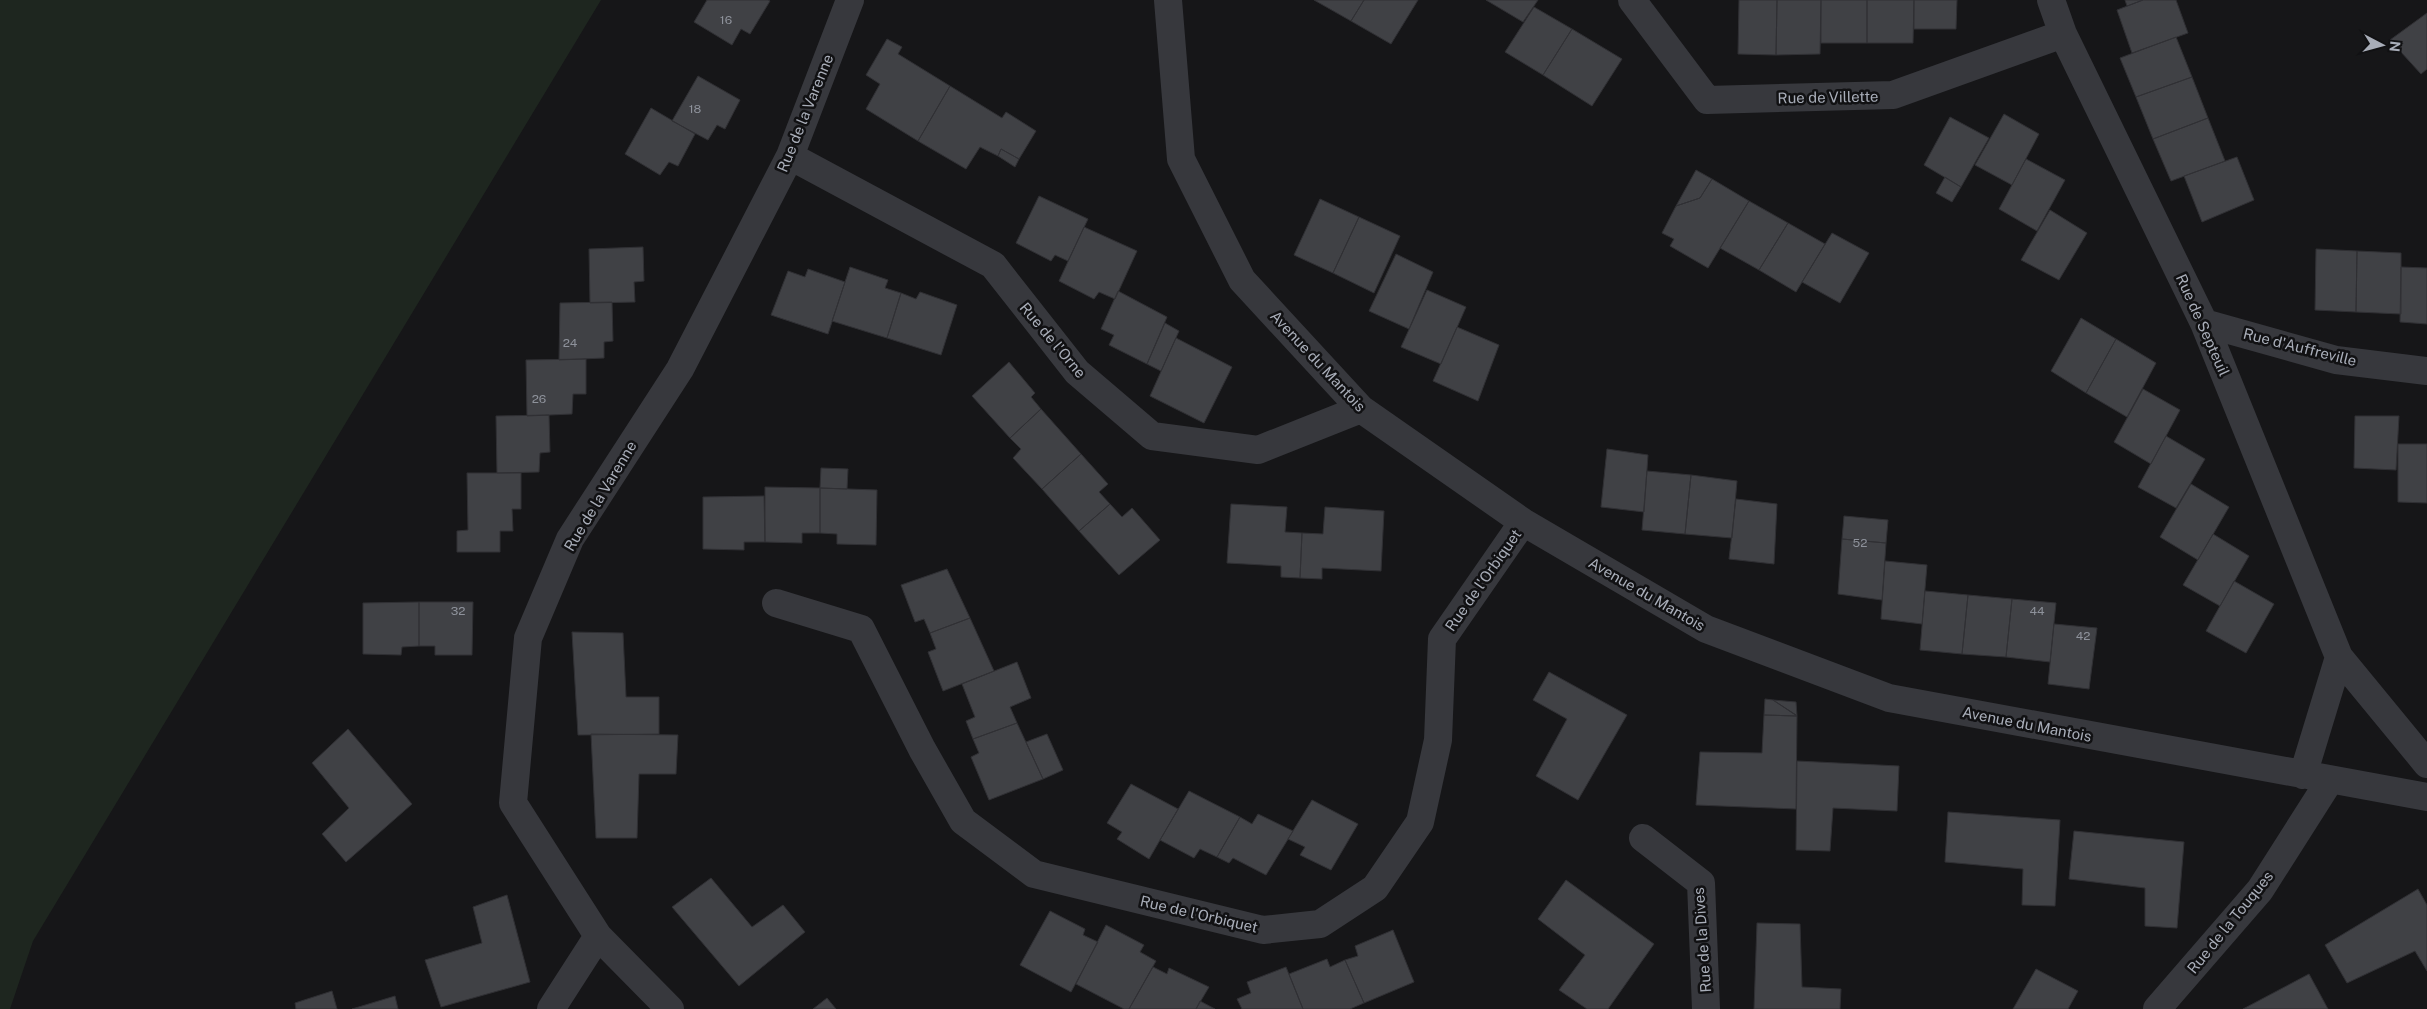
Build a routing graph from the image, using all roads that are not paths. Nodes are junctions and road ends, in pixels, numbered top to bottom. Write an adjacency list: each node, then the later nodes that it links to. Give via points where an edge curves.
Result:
1 (850, 0): 6 (street, Rue de la Varenne)
2 (1168, 0): 9 (street, Avenue du Mantois, via 1181,159 1242,280)
3 (1632, 0): 5 (street, Rue de Villette, via 1707,100 1893,95)
4 (2051, 0): 5 (street, Rue de Septeuil)
5 (2063, 34): 7 (street, Rue de Septeuil)
6 (790, 156): 9 (street, Rue de l'Orne, via 993,265 1077,372 1152,436 1258,450); 18 (street, Rue de la Varenne, via 680,369 570,539 528,638 513,803)
7 (2204, 323): 8 (street, Rue d'Auffreville, via 2336,360); 12 (street, Rue de Septeuil)
8 (2427, 371)
9 (1361, 409): 10 (street, Avenue du Mantois)
10 (1523, 522): 11 (street, Rue de l'Orbiquet, via 1442,639 1438,740 1420,822 1375,888 1320,924 1262,930 1034,874 962,821 861,629); 14 (street, Avenue du Mantois, via 1706,630 1889,698)
11 (776, 603)
12 (2339, 657): 13 (street, Rue de Septeuil); 14 (street)
13 (2427, 764)
14 (2303, 775): 15 (street, Avenue du Mantois)
15 (2330, 780): 16 (street, Avenue du Mantois); 22 (street, Rue de la Touques, via 2260,890)
16 (2427, 797)
17 (1643, 838): 21 (street, Rue de la Dives, via 1701,882)
18 (598, 936): 19 (street); 20 (street, Rue de la Varenne)
19 (552, 1009)
20 (670, 1009)
21 (1706, 1009)
22 (2157, 1009)

